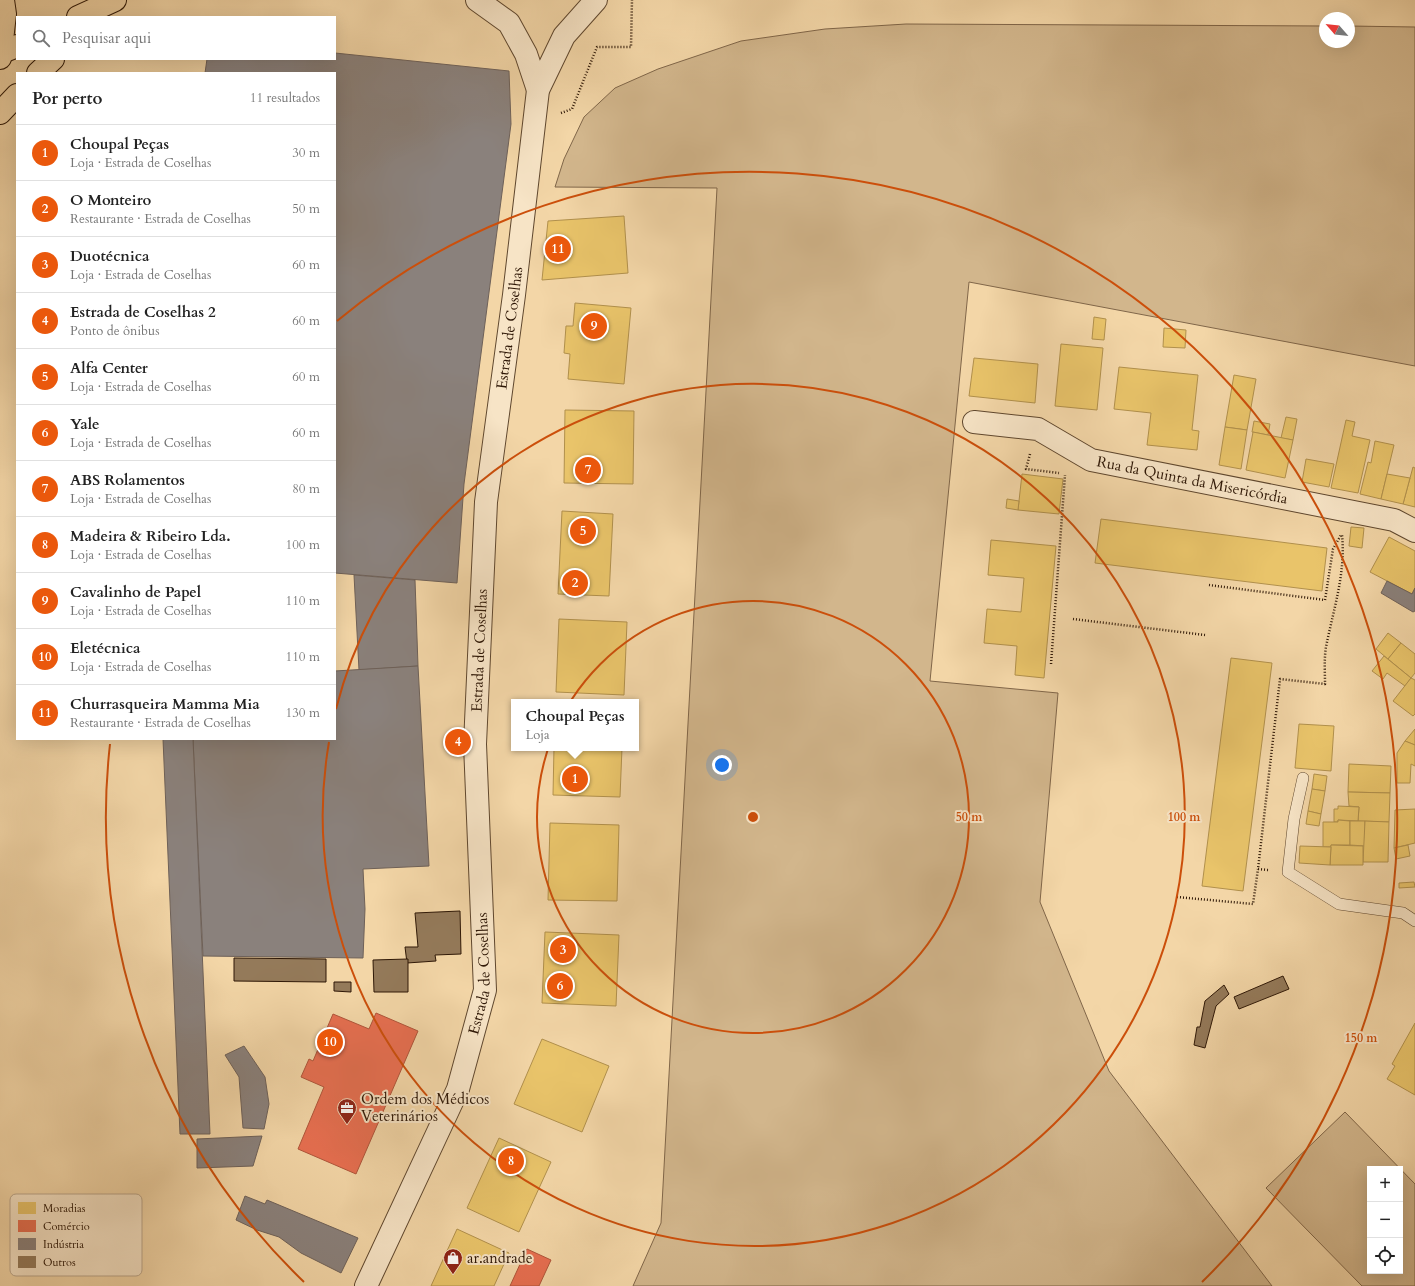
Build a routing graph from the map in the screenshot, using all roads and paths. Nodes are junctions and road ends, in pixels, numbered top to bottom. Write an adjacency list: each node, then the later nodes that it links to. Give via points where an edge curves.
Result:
1 (3, 0): 8 (main road, via 6,14)
2 (115, 0): 6 (main road); 7 (main road)
3 (477, 0): 11 (street, Estrada de Coselhas, via 509,23 526,54)
4 (596, 0): 11 (street, Estrada de Coselhas, via 564,36)
5 (632, 0): 13 (path, via 631,47 598,47)
6 (80, 16)
7 (98, 16)
8 (6, 52)
9 (52, 60): 10 (main road)
10 (39, 72)
11 (538, 90): 27 (street, Estrada de Coselhas, via 486,502 475,744 485,990 458,1089)
12 (16, 96): 14 (main road)
13 (572, 109)
14 (0, 113)
15 (974, 422): 16 (street, Rua da Quinta da Misericórdia)
16 (1038, 429): 17 (street, Rua da Quinta da Misericórdia, via 1091,460 1394,520); 21 (path, via 1026,469 1066,473)
17 (1415, 531)
18 (1209, 585): 23 (path, via 1325,600 1333,549 1342,533 1344,548 1339,588 1326,649 1325,684 1280,679)
19 (1073, 619): 20 (path)
20 (1204, 635)
21 (1051, 664)
22 (1303, 778): 24 (lane, via 1294,819)
23 (1258, 869): 24 (path); 25 (path, via 1253,904)
24 (1288, 872): 26 (lane, via 1339,904 1403,913)
25 (1177, 897)
26 (1415, 921)
27 (366, 1286)

